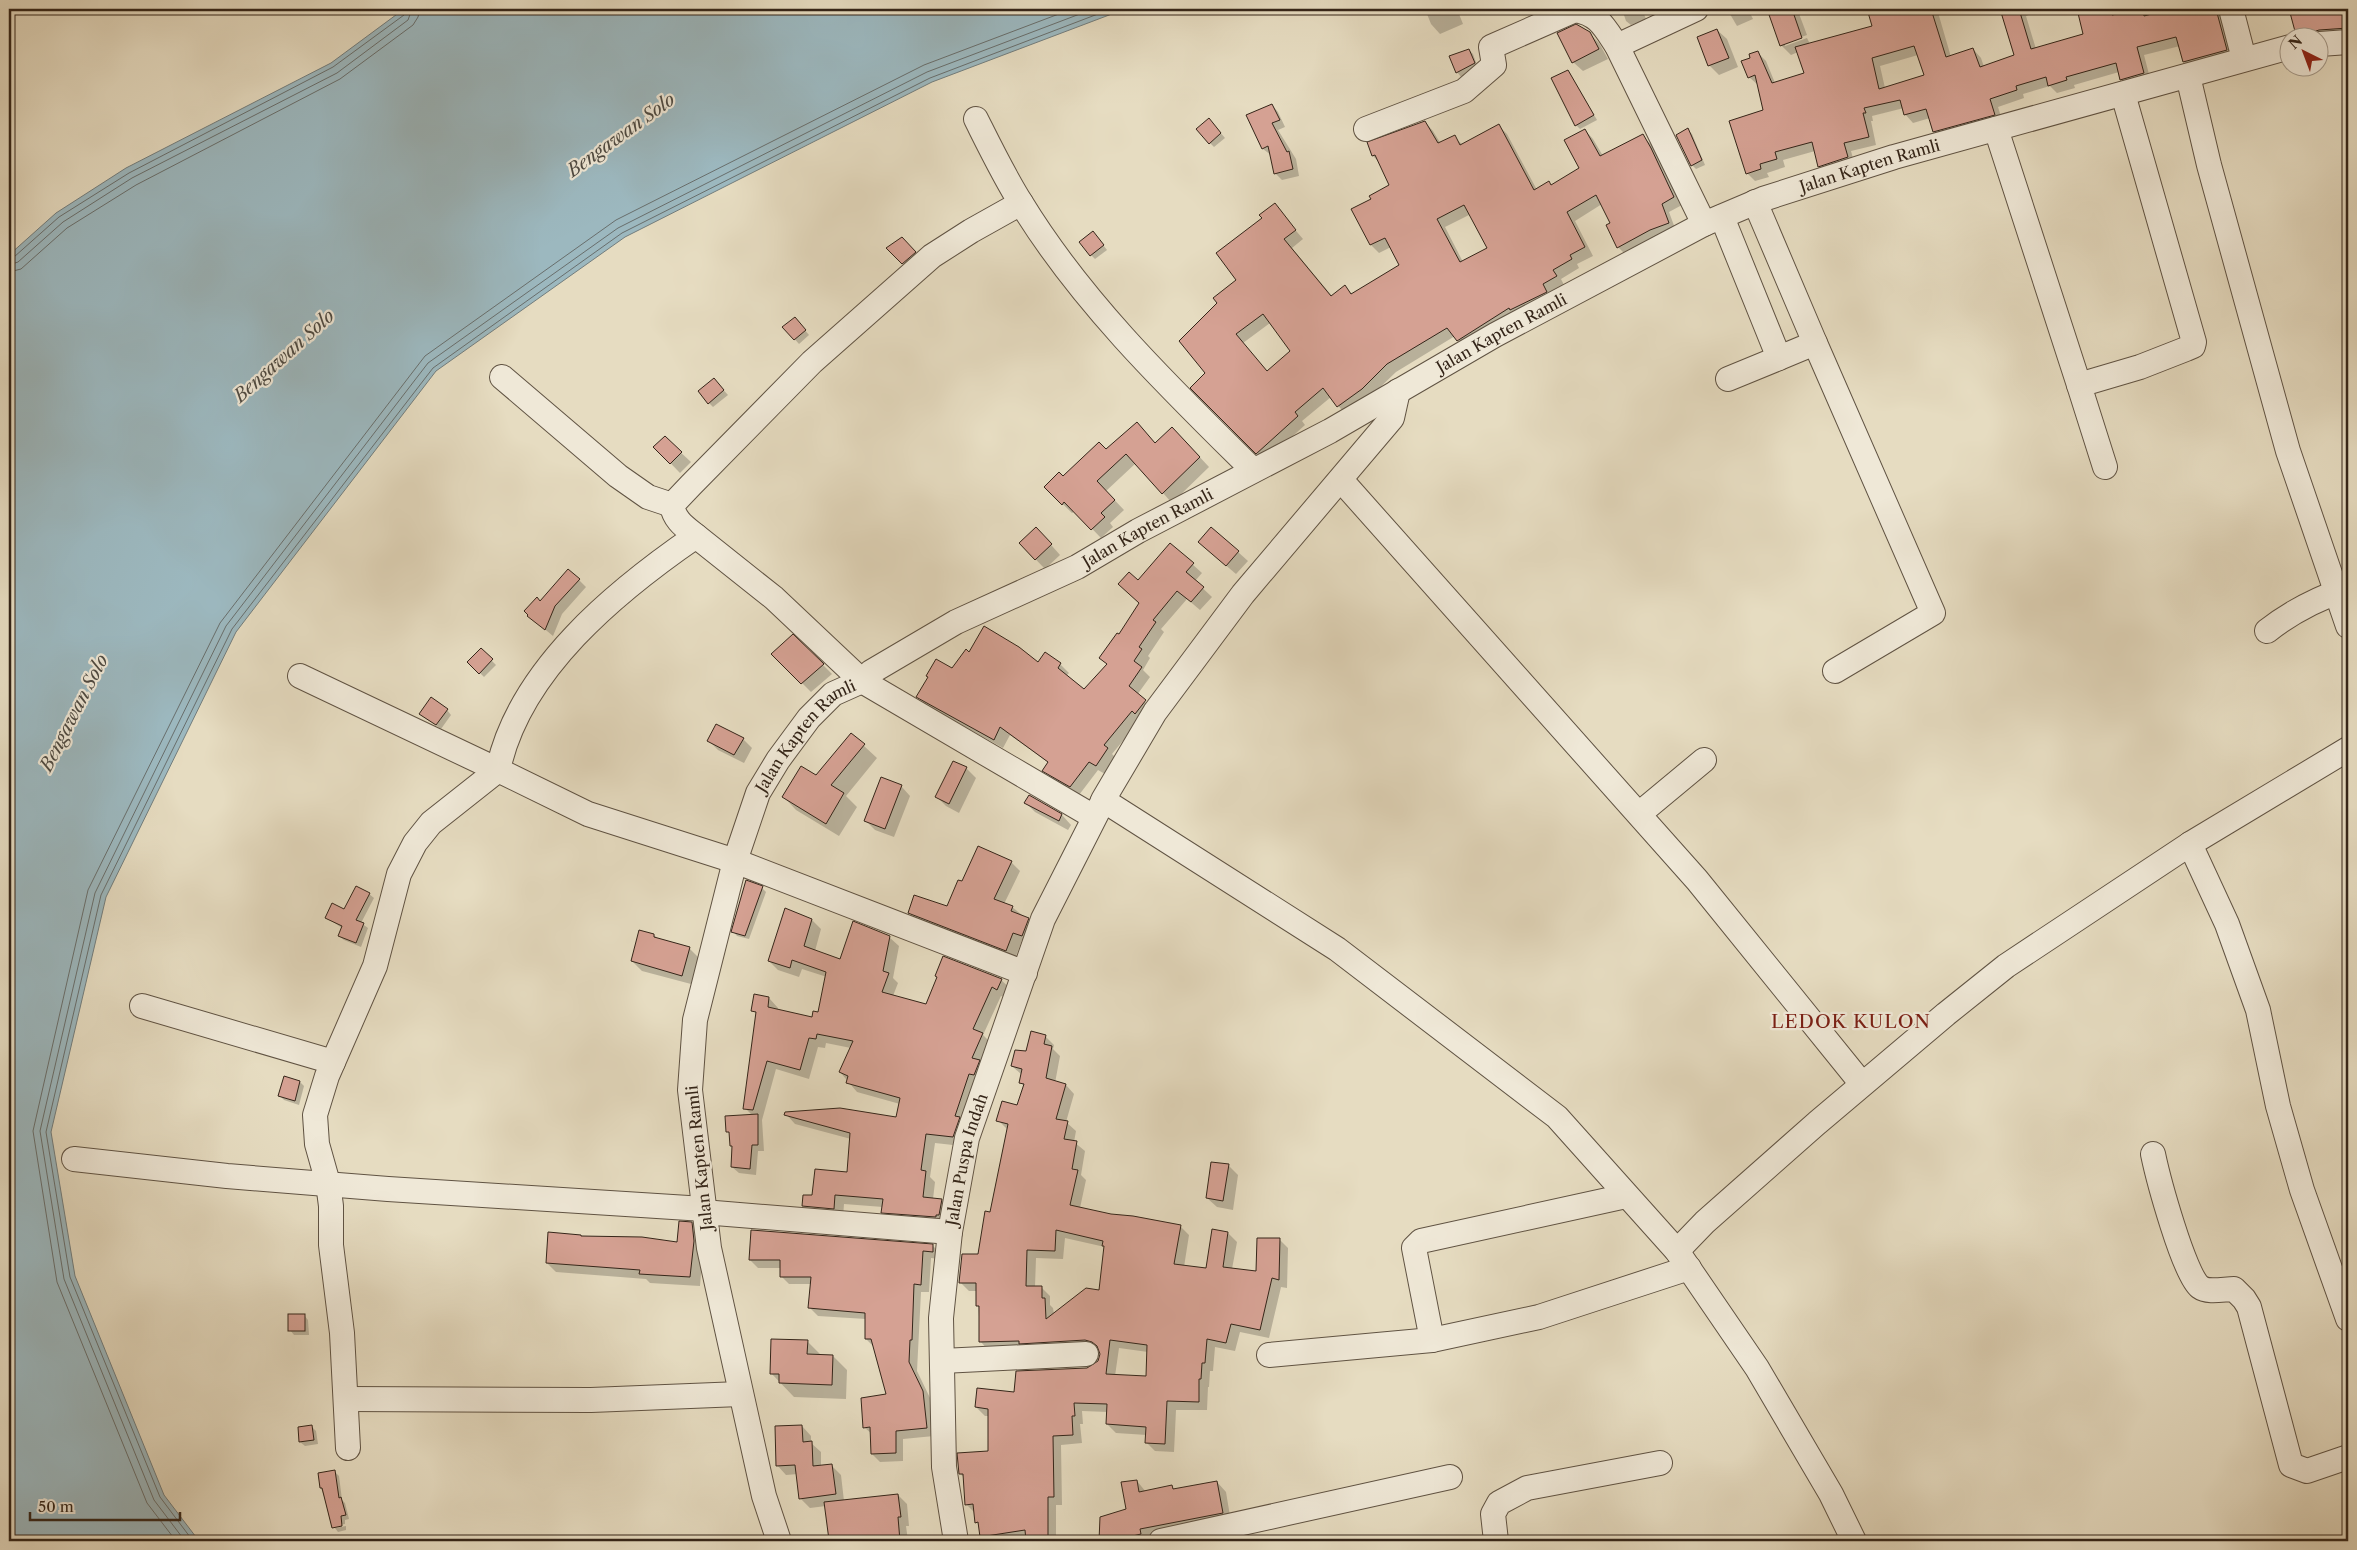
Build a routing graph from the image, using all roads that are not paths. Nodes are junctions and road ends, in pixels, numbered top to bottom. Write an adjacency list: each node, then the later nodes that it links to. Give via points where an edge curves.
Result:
1 (1696, 9): 5 (street)
2 (2231, 9): 7 (street)
3 (2348, 42): 4 (street)
4 (2330, 43)
5 (1617, 46): 11 (street, via 1601,21 1584,11 1575,10 1491,47 1494,65 1464,91); 15 (street)
6 (2280, 50): 7 (street, Jalan Kapten Ramli)
7 (2244, 59): 8 (street, Jalan Kapten Ramli)
8 (2188, 76): 9 (street, Jalan Kapten Ramli); 27 (street, via 2209,165 2288,451)
9 (2123, 94): 12 (street, Jalan Kapten Ramli); 20 (street, via 2194,344 2140,367)
10 (976, 119): 14 (street)
11 (1366, 129)
12 (1996, 129): 13 (street, Jalan Kapten Ramli, via 1894,157); 20 (street)
13 (1755, 202): 15 (street, Jalan Kapten Ramli); 16 (street)
14 (1021, 203): 23 (street, via 1109,320 1175,393); 25 (street, via 932,256 812,362)
15 (1713, 220): 17 (street); 21 (street, Jalan Kapten Ramli, via 1495,335)
16 (1815, 342): 17 (street); 30 (street, via 1933,613)
17 (1779, 358): 19 (street)
18 (502, 377): 25 (street, via 618,476 648,497)
19 (1728, 379)
20 (2079, 385): 22 (street)
21 (1398, 391): 23 (street, Jalan Kapten Ramli, via 1330,431); 24 (street, Jalan Puspa Indah, via 1392,418)
22 (2105, 467)
23 (1253, 470): 32 (street, Jalan Kapten Ramli, via 1076,567 956,622 871,672)
24 (1341, 480): 36 (street, Jalan Puspa Indah, via 1244,594 1155,712); 37 (street)
25 (672, 505): 26 (street, via 673,514)
26 (696, 536): 32 (street, via 774,598); 35 (street, via 647,570 563,650 538,681 521,710)
27 (2342, 590): 28 (street); 29 (street, via 2282,619)
28 (2348, 626)
29 (2267, 631)
30 (1835, 672)
31 (300, 676): 35 (street)
32 (862, 681): 36 (street); 39 (street, Jalan Kapten Ramli, via 834,694 809,718 778,760 758,793)
33 (2348, 749): 38 (street)
34 (1704, 760): 37 (street)
35 (498, 770): 39 (street, via 588,814); 42 (street, via 431,823 415,843 400,874 375,966)
36 (1098, 808): 40 (street, Jalan Puspa Indah, via 1043,919); 47 (street, via 1288,916 1393,990 1444,1033 1557,1117)
37 (1639, 814): 43 (street, via 1697,880)
38 (2190, 844): 43 (street, via 2006,966); 51 (street, via 2227,924 2258,1010 2278,1106)
39 (735, 861): 40 (street); 48 (street, Jalan Kapten Ramli, via 708,964 695,1030 690,1090)
40 (1025, 973): 49 (street, Jalan Puspa Indah, via 967,1138)
41 (142, 1006): 42 (street)
42 (333, 1062): 46 (street, via 315,1114 317,1144)
43 (1862, 1084): 50 (street, via 1705,1222)
44 (2153, 1154): 59 (street, via 2177,1236 2194,1280 2206,1290 2234,1289 2248,1307 2291,1465 2307,1471)
45 (74, 1158): 46 (street, via 227,1176)
46 (328, 1183): 48 (street); 57 (street)
47 (1626, 1196): 50 (street); 52 (street, via 1416,1244 1414,1248)
48 (704, 1210): 49 (street); 56 (street, Jalan Kapten Ramli)
49 (950, 1232): 55 (street, Jalan Puspa Indah, via 941,1318)
50 (1683, 1259): 52 (street, via 1539,1317); 66 (street, via 1757,1368 1831,1494)
51 (2348, 1319)
52 (1432, 1340): 54 (street)
53 (1086, 1354): 55 (street)
54 (1269, 1355)
55 (942, 1361): 63 (street, Jalan Puspa Indah, via 944,1466)
56 (740, 1394): 57 (street, via 642,1399); 62 (street, Jalan Kapten Ramli, via 764,1496)
57 (347, 1399): 58 (street)
58 (348, 1448)
59 (2348, 1457)
60 (1660, 1463): 65 (street, via 1527,1488 1499,1503 1493,1514)
61 (1450, 1477): 64 (street)
62 (779, 1541)
63 (956, 1541)
64 (1161, 1541)
65 (1496, 1541)
66 (1854, 1541)

